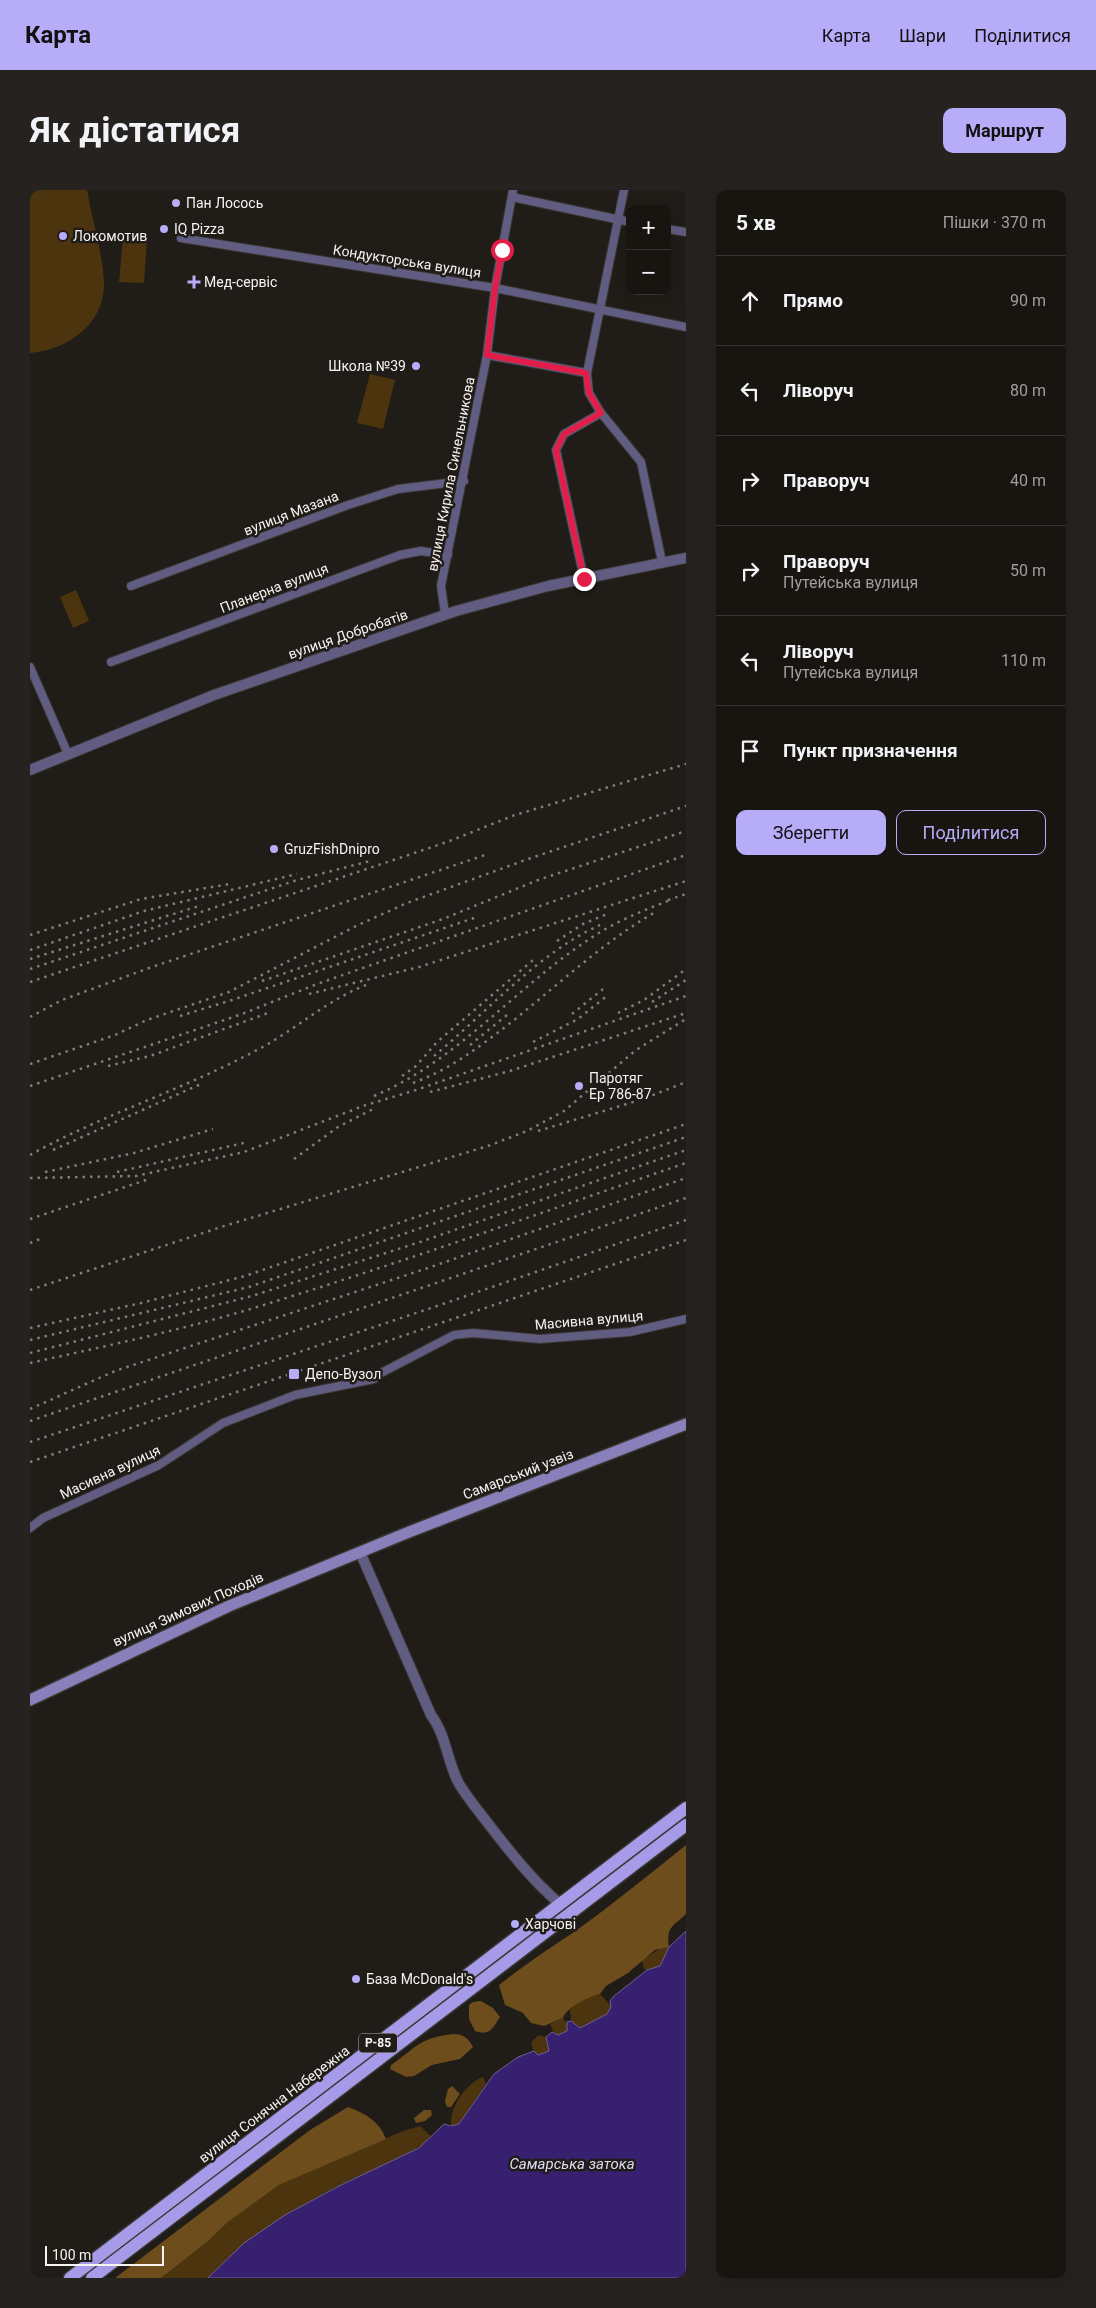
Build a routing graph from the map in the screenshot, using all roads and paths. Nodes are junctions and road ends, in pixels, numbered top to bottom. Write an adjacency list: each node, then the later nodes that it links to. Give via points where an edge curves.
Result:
1 (624, 190): 3 (street)
2 (513, 194): 3 (street); 8 (street, вулиця Кирила Синельникова)
3 (617, 220): 4 (street); 9 (street)
4 (626, 221)
5 (671, 230): 6 (street)
6 (686, 232)
7 (181, 238): 8 (street, Кондукторська вулиця)
8 (495, 288): 9 (street, Кондукторська вулиця); 11 (street, вулиця Кирила Синельникова)
9 (600, 310): 10 (street, Кондукторська вулиця); 12 (street)
10 (686, 327)
11 (487, 355): 12 (street); 14 (street, вулиця Кирила Синельникова)
12 (586, 373): 13 (street, via 589,393)
13 (601, 413): 17 (street, via 641,462); 18 (street, via 564,434 556,450)
14 (464, 481): 15 (street, вулиця Кирила Синельникова); 19 (street, вулиця Мазана, via 398,489)
15 (448, 555): 20 (street, вулиця Кирила Синельникова, via 441,586); 21 (street, Планерна вулиця, via 420,551 400,555)
16 (686, 558): 17 (street, вулиця Добробатів)
17 (662, 562): 18 (street, вулиця Добробатів)
18 (584, 579): 20 (street, вулиця Добробатів)
19 (131, 586)
20 (445, 614): 23 (street, вулиця Добробатів, via 214,695)
21 (111, 662)
22 (30, 667): 23 (street)
23 (68, 754): 24 (street, вулиця Добробатів)
24 (30, 770)
25 (686, 1319): 27 (street, Масивна вулиця, via 630,1332 540,1339 473,1333 454,1335 374,1379 295,1395 223,1424 159,1465 43,1518)
26 (686, 1424): 28 (main road, Самарський узвіз)
27 (30, 1528)
28 (360, 1552): 29 (main road, вулиця Зимових Походів, via 190,1622); 32 (street, via 431,1715 442,1733 463,1791 515,1860)
29 (30, 1700)
30 (686, 1808): 32 (main road, вулиця Сонячна Набережна / Р-85)
31 (686, 1825): 34 (main road, вулиця Сонячна Набережна / Р-85)
32 (560, 1904): 33 (main road, вулиця Сонячна Набережна / Р-85)
33 (70, 2278)
34 (92, 2278)

